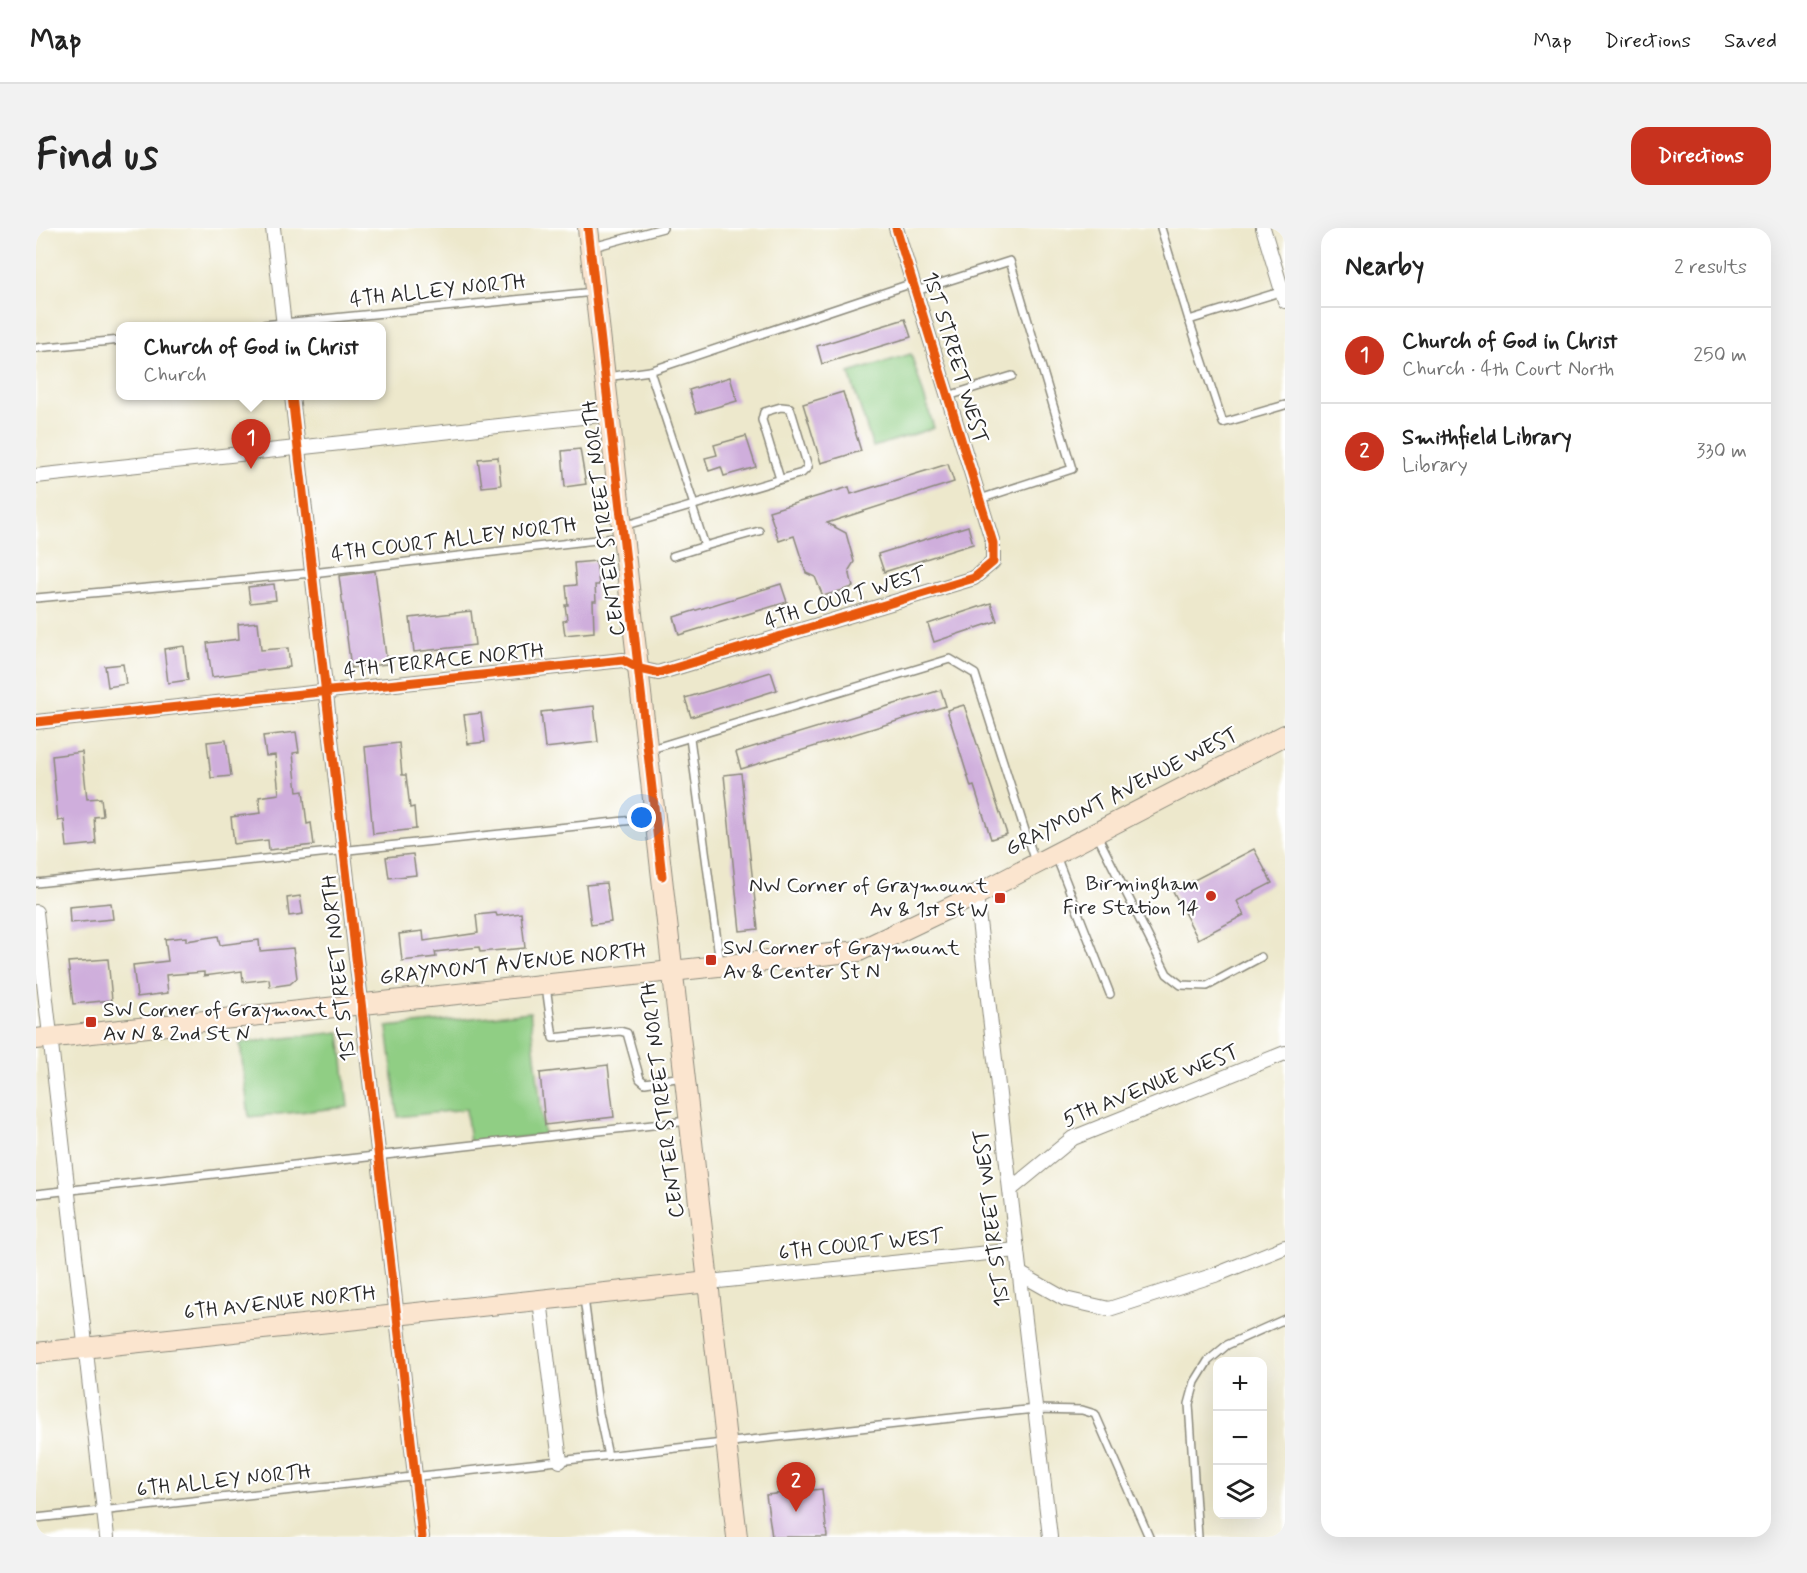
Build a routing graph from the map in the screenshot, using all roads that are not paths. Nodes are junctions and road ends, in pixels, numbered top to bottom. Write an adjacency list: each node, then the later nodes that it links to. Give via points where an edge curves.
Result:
1 (273, 228): 12 (street)
2 (663, 228): 6 (lane)
3 (896, 228): 8 (street, 1ST STREET WEST)
4 (1161, 228): 11 (lane)
5 (1263, 228): 10 (street)
6 (638, 232): 7 (lane)
7 (590, 238): 9 (street, CENTER STREET NORTH)
8 (914, 287): 16 (lane); 19 (street, 1ST STREET WEST); 26 (lane, via 1010,261 1030,323 1072,469)
9 (596, 292): 13 (lane, 4TH ALLEY NORTH); 18 (street, CENTER STREET NORTH)
10 (1284, 294): 11 (lane)
11 (1189, 320): 21 (lane, via 1223,423)
12 (284, 322)
13 (312, 322)
14 (116, 340): 15 (lane)
15 (36, 348)
16 (650, 371): 18 (lane); 27 (lane)
17 (1011, 376): 19 (lane)
18 (606, 377): 22 (street, CENTER STREET NORTH)
19 (948, 396): 26 (street, 1ST STREET WEST)
20 (292, 400): 23 (street, 1ST STREET NORTH)
21 (1285, 405)
22 (610, 414): 23 (street); 28 (street, CENTER STREET NORTH)
23 (298, 447): 24 (street); 32 (street, 1ST STREET NORTH)
24 (36, 476)
25 (780, 479): 25 (lane, 4TH COURT ALLEY NORTH, via 802,473 808,467 790,408 781,407 764,412 762,420); 27 (lane, 4TH COURT ALLEY NORTH)
26 (980, 499): 34 (street, 4TH COURT WEST, via 993,543 993,562 975,578 658,673)
27 (693, 505): 28 (lane, 4TH COURT ALLEY NORTH); 30 (lane)
28 (624, 531): 32 (lane, 4TH COURT ALLEY NORTH); 34 (street, CENTER STREET NORTH)
29 (759, 531): 30 (lane)
30 (705, 546): 31 (lane)
31 (673, 556)
32 (312, 573): 33 (lane, 4TH COURT ALLEY NORTH); 35 (street, 1ST STREET NORTH)
33 (36, 598)
34 (640, 669): 35 (street, 4TH TERRACE NORTH, via 623,660); 39 (street, CENTER STREET NORTH)
35 (326, 692): 36 (street, 4TH TERRACE NORTH); 42 (street, 1ST STREET NORTH)
36 (36, 722)
37 (1285, 735): 41 (street, GRAYMONT AVENUE WEST)
38 (690, 738): 39 (lane); 44 (lane, via 950,659 975,674); 49 (lane)
39 (648, 750): 40 (street, CENTER STREET NORTH)
40 (656, 818): 42 (lane); 50 (street, CENTER STREET NORTH)
41 (1095, 833): 43 (street, GRAYMONT AVENUE WEST); 48 (lane, via 1167,974 1181,985 1207,986)
42 (344, 851): 45 (lane); 53 (street, 1ST STREET NORTH)
43 (1055, 854): 44 (street, GRAYMONT AVENUE WEST); 52 (lane)
44 (1035, 864): 46 (street, GRAYMONT AVENUE WEST)
45 (36, 883)
46 (976, 895): 49 (street, GRAYMONT AVENUE WEST, via 859,951); 59 (street, 1ST STREET WEST)
47 (36, 912): 54 (street)
48 (1261, 957)
49 (720, 966): 50 (street, GRAYMONT AVENUE WEST)
50 (673, 971): 51 (street, GRAYMONT AVENUE NORTH); 56 (street, CENTER STREET NORTH)
51 (546, 984): 53 (street, GRAYMONT AVENUE NORTH); 56 (lane, via 553,1038 627,1033 640,1079 645,1083)
52 (1110, 994)
53 (361, 1004): 54 (street, GRAYMONT AVENUE NORTH); 58 (street, 1ST STREET NORTH)
54 (43, 1038): 60 (street)
55 (1285, 1053): 59 (street, 5TH AVENUE WEST, via 1073,1137)
56 (685, 1076): 57 (street, CENTER STREET NORTH)
57 (690, 1121): 58 (lane); 65 (street, CENTER STREET NORTH)
58 (378, 1155): 60 (lane); 68 (street, 1ST STREET NORTH)
59 (1011, 1189): 63 (street, 1ST STREET WEST)
60 (68, 1191): 61 (lane); 70 (street)
61 (36, 1194)
62 (1285, 1247): 64 (street, via 1218,1274 1109,1309 1065,1299)
63 (1017, 1250): 64 (street, 1ST STREET WEST); 65 (street, 6TH COURT WEST)
64 (1019, 1273): 72 (street, 1ST STREET WEST)
65 (709, 1282): 66 (street, 6TH AVENUE NORTH); 73 (street, CENTER STREET NORTH)
66 (583, 1295): 67 (street, 6TH AVENUE NORTH); 74 (lane)
67 (540, 1300): 68 (street, 6TH AVENUE NORTH); 75 (street)
68 (397, 1315): 70 (street, 6TH AVENUE NORTH); 76 (street, 1ST STREET NORTH)
69 (1285, 1319): 84 (lane, via 1227,1345 1208,1361 1195,1382 1190,1414)
70 (86, 1348): 71 (street, 6TH AVENUE NORTH); 77 (street)
71 (36, 1353)
72 (1035, 1409): 73 (lane, 6TH ALLEY NORTH); 82 (street, 1ST STREET WEST); 83 (lane, 6TH ALLEY NORTH, via 1095,1414)
73 (727, 1443): 74 (lane, 6TH ALLEY NORTH); 81 (street, CENTER STREET NORTH)
74 (608, 1456): 75 (lane, 6TH ALLEY NORTH)
75 (560, 1461): 76 (lane, 6TH ALLEY NORTH)
76 (415, 1477): 77 (lane, 6TH ALLEY NORTH); 80 (street, 1ST STREET NORTH)
77 (104, 1510): 78 (lane, 6TH ALLEY NORTH); 79 (street)
78 (36, 1518)
79 (107, 1537)
80 (422, 1537)
81 (737, 1537)
82 (1050, 1537)
83 (1149, 1537)
84 (1198, 1537)

